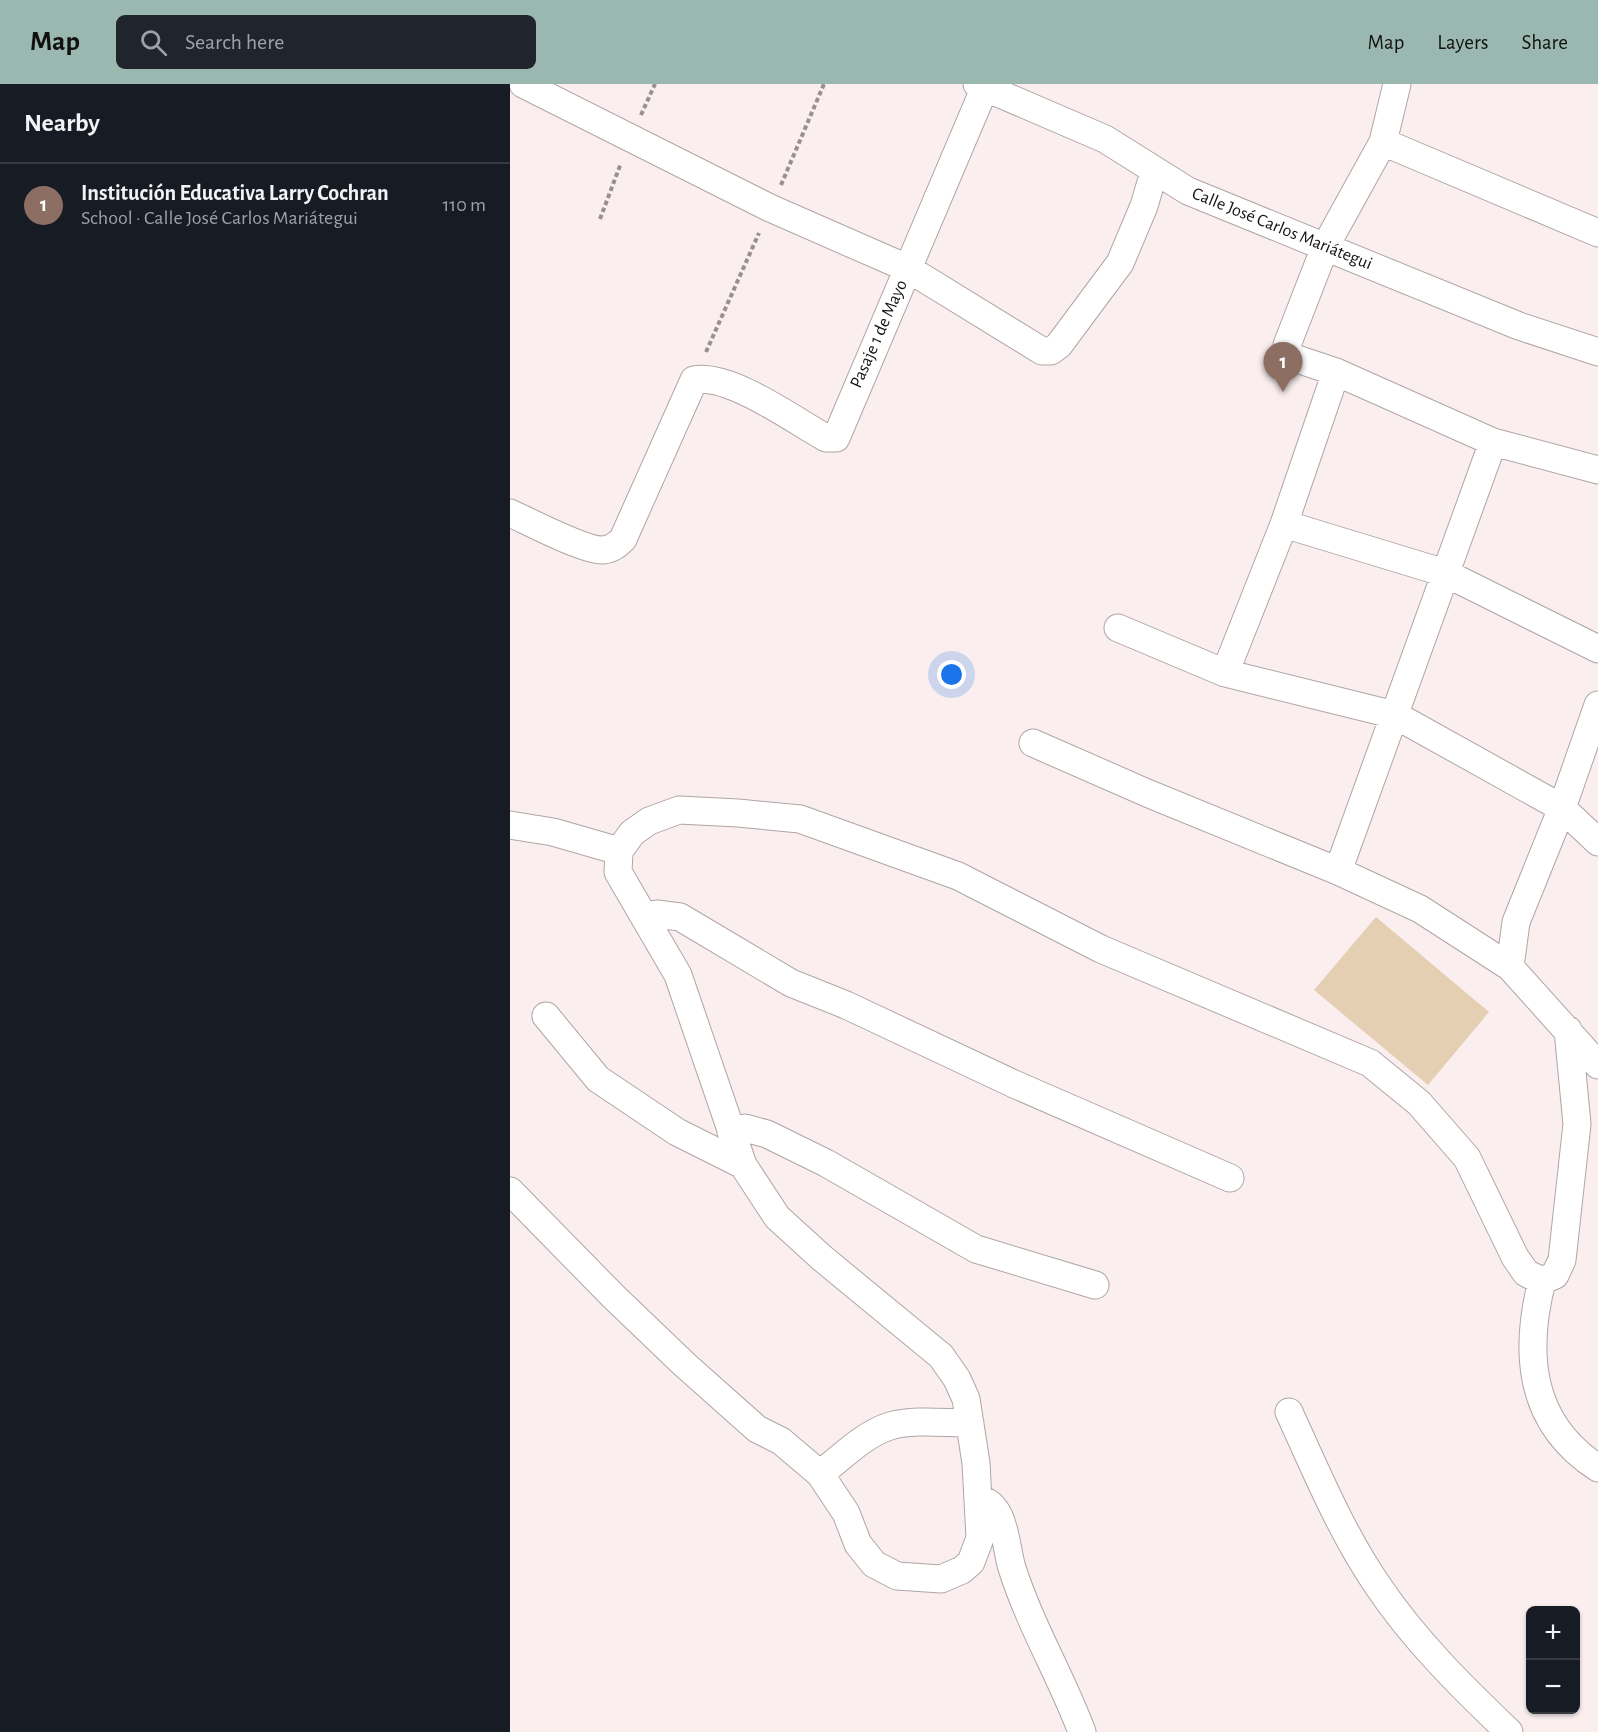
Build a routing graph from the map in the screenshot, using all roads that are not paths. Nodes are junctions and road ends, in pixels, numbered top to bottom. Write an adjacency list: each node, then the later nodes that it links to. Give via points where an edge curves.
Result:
1 (523, 84): 8 (street, via 770,208)
2 (1397, 84): 4 (street)
3 (981, 86): 5 (street, Calle José Carlos Mariátegui, via 1105,139); 8 (street, Pasaje 1 de Mayo)
4 (1383, 142): 6 (street); 7 (street)
5 (1154, 172): 7 (street, Calle José Carlos Mariátegui, via 1188,191); 8 (street, via 1119,263 1052,351 1042,351)
6 (1598, 233)
7 (1325, 247): 9 (street, Calle José Carlos Mariátegui, via 1519,326); 10 (street, via 1286,353 1292,359)
8 (908, 267): 13 (street, Pasaje 1 de Mayo, via 836,438 826,438 753,394 711,380 694,380 624,539 614,547 601,550)
9 (1598, 352)
10 (1336, 372): 11 (street); 14 (street)
11 (1493, 442): 12 (street); 15 (street)
12 (1598, 470)
13 (510, 513)
14 (1284, 524): 15 (street); 18 (street)
15 (1445, 573): 17 (street); 20 (street)
16 (1118, 628): 18 (street)
17 (1598, 649)
18 (1226, 673): 20 (street)
19 (1598, 705): 22 (street)
20 (1395, 715): 22 (street); 26 (street)
21 (1033, 743): 26 (street)
22 (1562, 808): 24 (street); 28 (street, via 1516,922)
23 (510, 825): 25 (street, via 553,832)
24 (1598, 842)
25 (619, 851): 27 (street, via 618,872); 36 (street, via 632,833 649,821 679,810 800,819 958,876 1101,949 1370,1063 1419,1102 1467,1158 1515,1257 1527,1273)
26 (1338, 871): 28 (street, via 1420,909)
27 (645, 916): 32 (street, via 678,975); 34 (street, via 680,917 791,983)
28 (1510, 967): 30 (street)
29 (546, 1016): 33 (street, via 597,1079 677,1132)
30 (1568, 1030): 31 (street); 36 (street, via 1577,1124 1560,1270)
31 (1598, 1065)
32 (731, 1132): 33 (street); 37 (street, via 745,1128 767,1134 826,1163 976,1249)
33 (743, 1165): 39 (street, via 777,1217 941,1356 966,1399)
34 (1230, 1178)
35 (510, 1191): 41 (street, via 684,1364 757,1429 781,1441)
36 (1542, 1281): 40 (street, via 1533,1338 1539,1397 1557,1431)
37 (1095, 1285)
38 (1289, 1412): 44 (street, via 1332,1507 1378,1587 1441,1667)
39 (970, 1423): 41 (street, via 888,1426); 42 (street)
40 (1598, 1468)
41 (820, 1474): 42 (street, via 846,1513 864,1555 885,1572 897,1576 941,1578 962,1570 978,1550)
42 (978, 1500): 43 (street, via 991,1503 998,1511 1028,1615)
43 (1082, 1732)
44 (1509, 1732)

